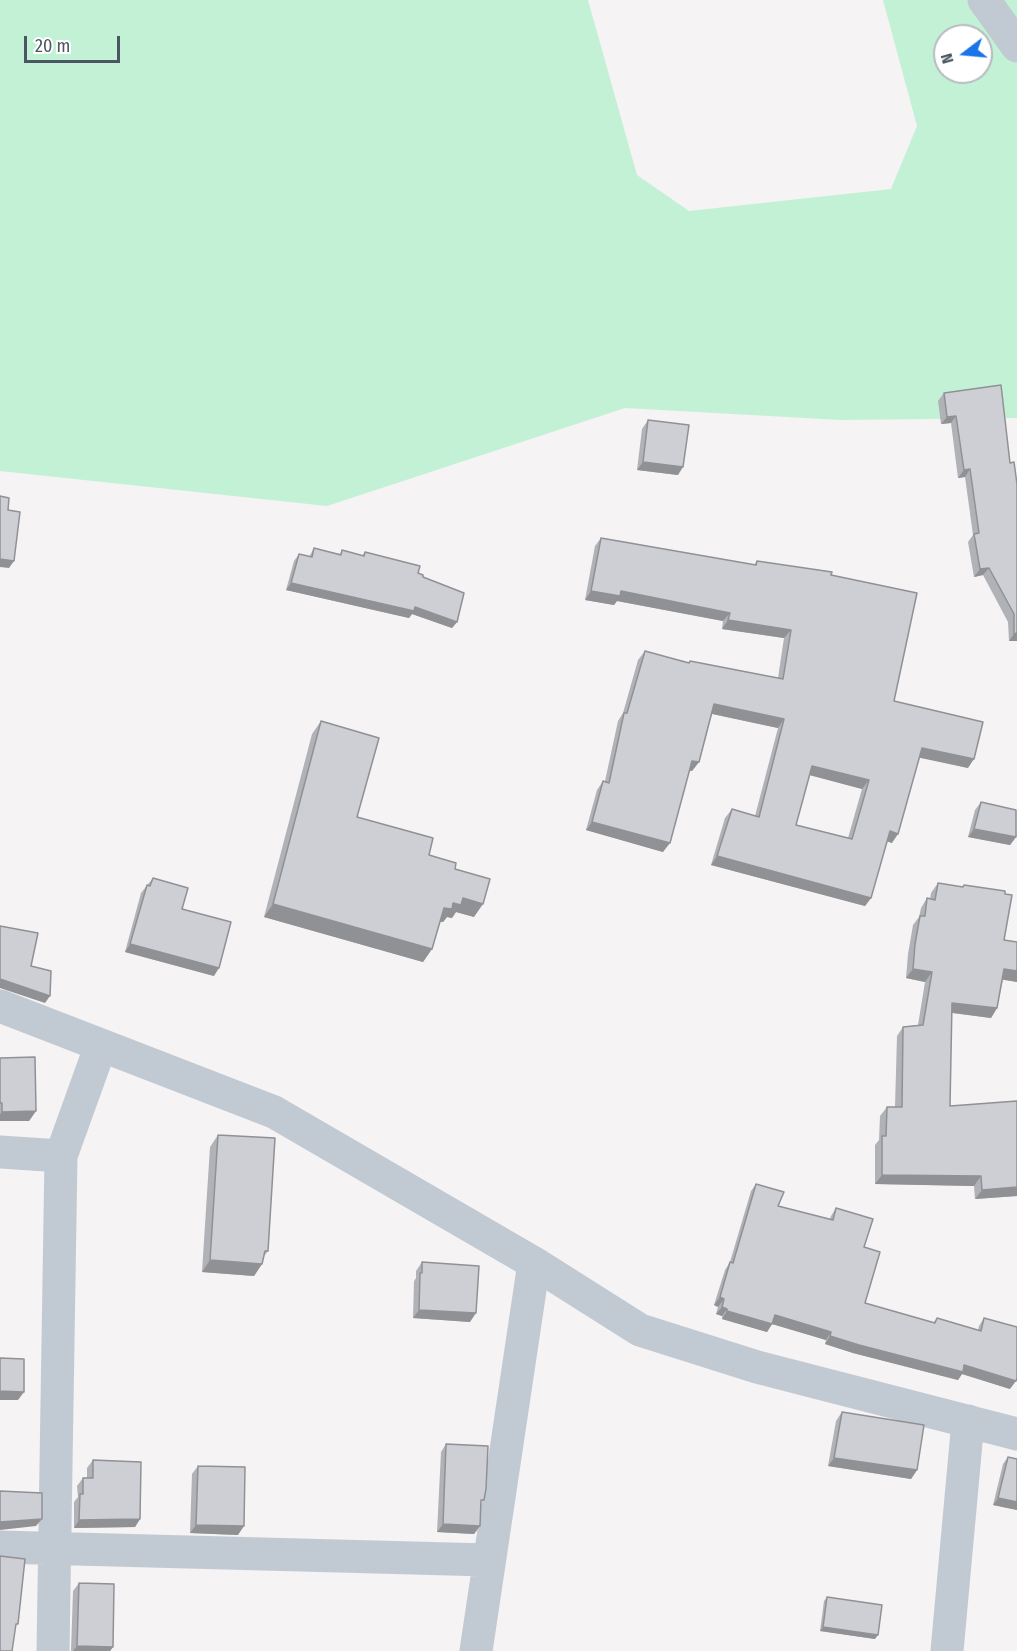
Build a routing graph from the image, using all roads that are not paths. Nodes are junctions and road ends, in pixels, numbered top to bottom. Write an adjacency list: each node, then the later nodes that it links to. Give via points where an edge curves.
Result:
1 (984, 0): 2 (street)
2 (1017, 46)
3 (0, 1006): 4 (street)
4 (101, 1045): 6 (street); 7 (street, via 274,1112)
5 (0, 1152): 6 (street)
6 (61, 1156): 11 (street)
7 (534, 1263): 8 (street, via 640,1330 757,1367); 12 (street)
8 (968, 1421): 9 (street); 15 (street)
9 (1017, 1434)
10 (0, 1547): 11 (street)
11 (57, 1550): 12 (street); 13 (street)
12 (488, 1560): 14 (street)
13 (53, 1651)
14 (476, 1651)
15 (947, 1651)

